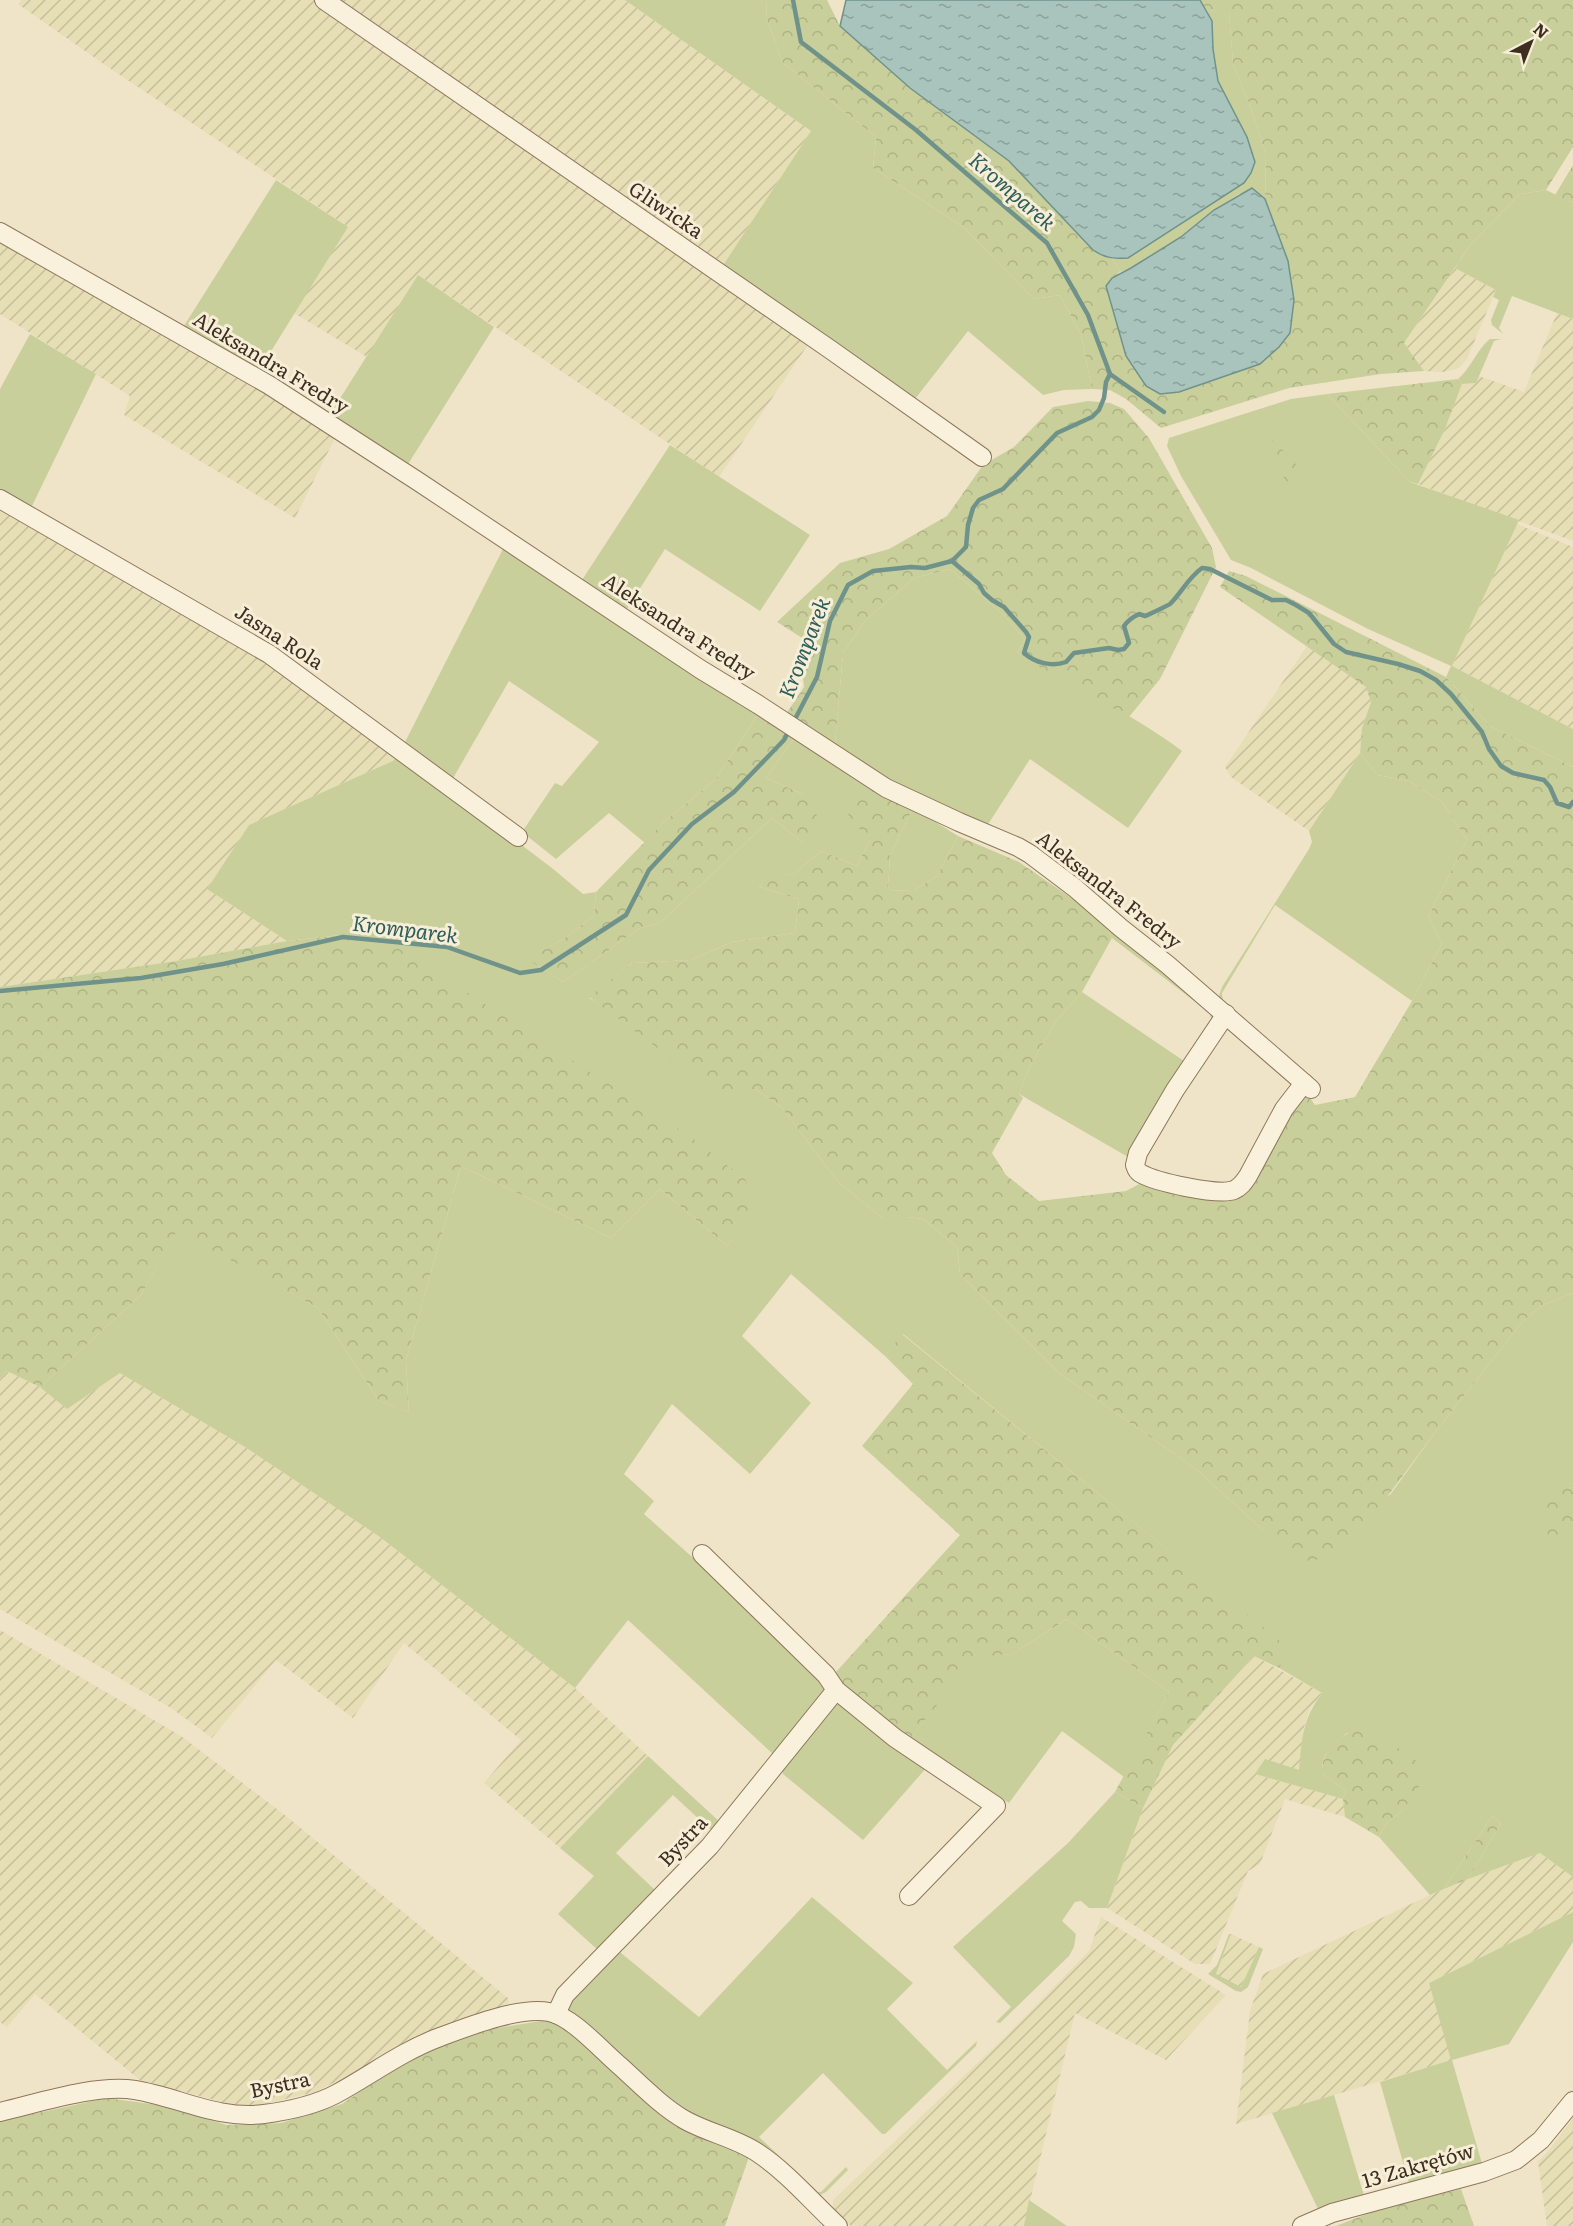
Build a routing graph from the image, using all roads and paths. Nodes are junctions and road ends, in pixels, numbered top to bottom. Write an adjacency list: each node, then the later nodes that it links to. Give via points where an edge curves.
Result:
1 (324, 0): 3 (street, Gliwicka)
2 (0, 232): 6 (street, Aleksandra Fredry, via 269,385 886,788 1030,854)
3 (982, 457)
4 (0, 499): 5 (street, Jasna Rola, via 269,654)
5 (518, 837)
6 (1226, 1014): 6 (street, Aleksandra Fredry, via 1138,1153 1135,1165 1140,1173 1206,1191 1234,1190 1248,1176 1284,1108 1308,1086)
7 (702, 1554): 8 (street)
8 (836, 1690): 9 (street, via 895,1738 996,1806); 10 (street, Bystra, via 710,1846 565,1995)
9 (909, 1896)
10 (556, 2014): 12 (street, Bystra, via 532,2011 474,2024 401,2055 334,2094 273,2112 238,2115 133,2090 105,2090); 13 (street, via 670,2110 766,2158)
11 (1573, 2100): 14 (street, 13 Zakrętów, via 1541,2140 1505,2165 1332,2213)
12 (0, 2112)
13 (838, 2226)
14 (1302, 2226)

